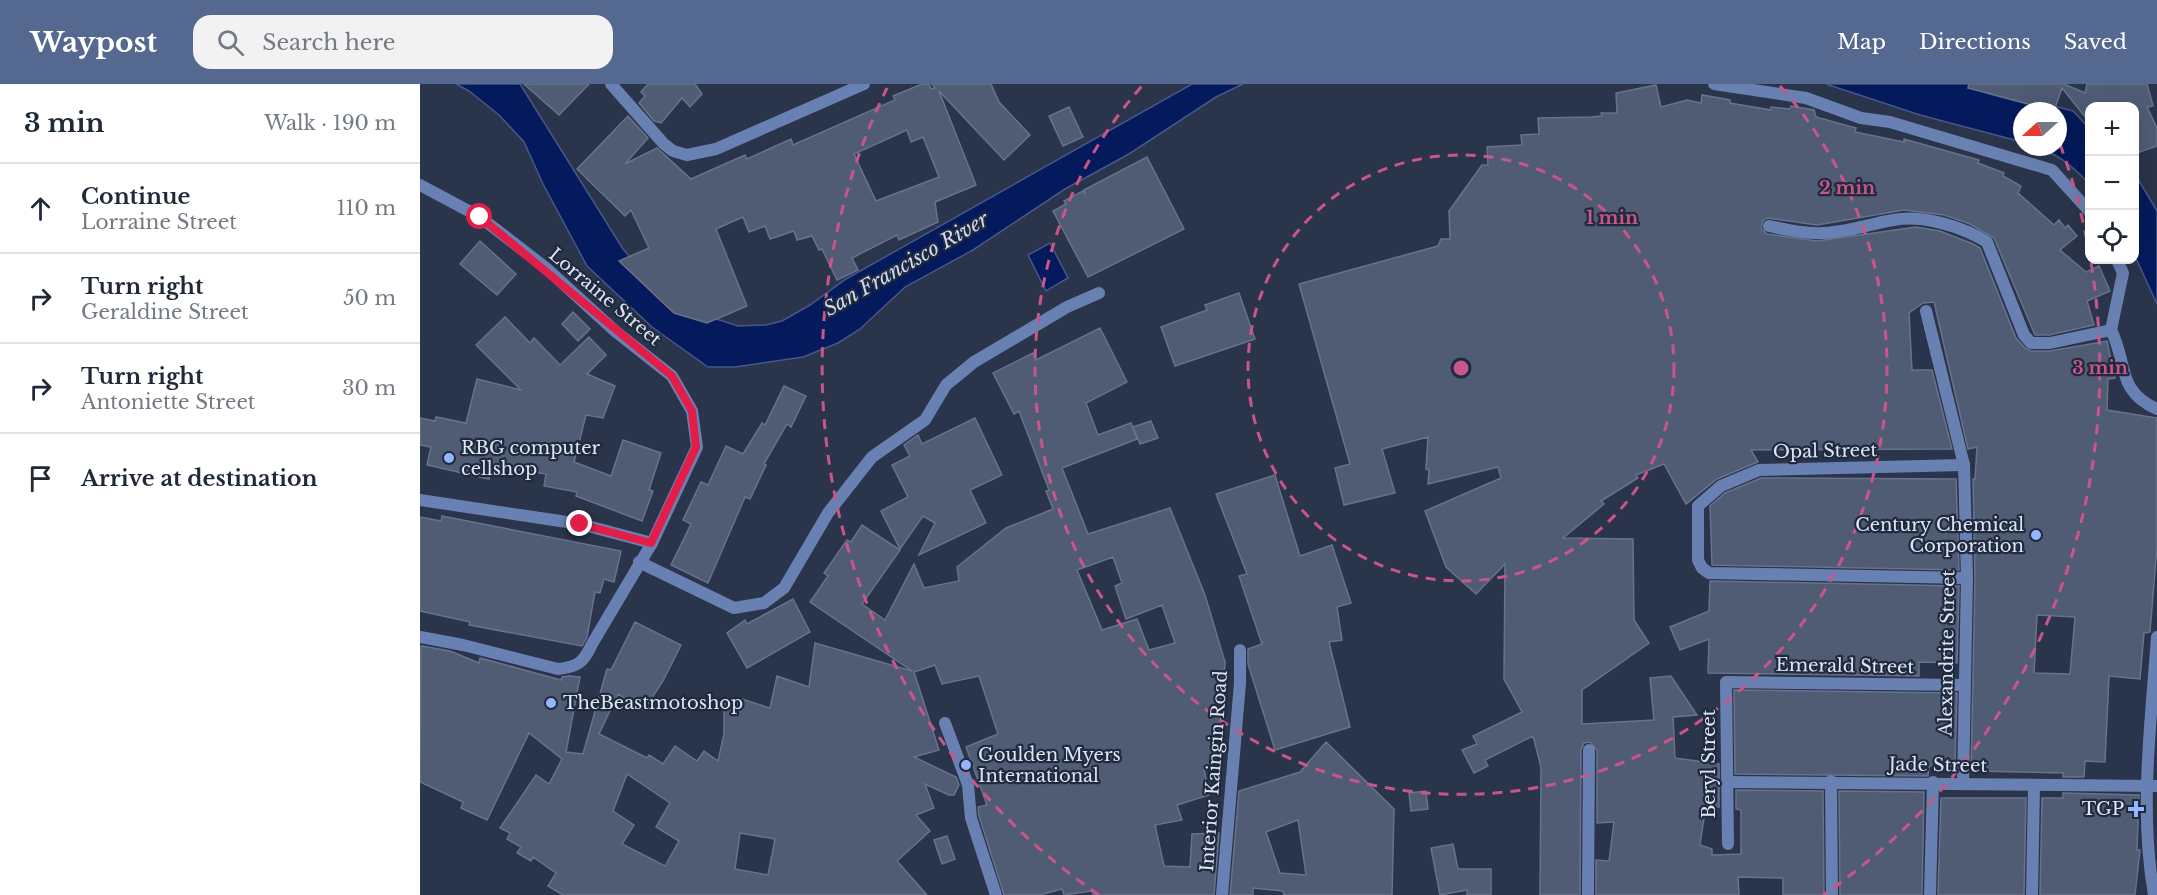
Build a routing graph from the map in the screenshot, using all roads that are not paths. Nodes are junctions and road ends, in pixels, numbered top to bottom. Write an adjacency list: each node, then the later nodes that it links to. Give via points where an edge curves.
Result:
1 (611, 84): 2 (street, via 664,144 687,155 716,149)
2 (864, 84)
3 (1714, 84): 5 (street, via 1806,98 1861,118 1890,122 2052,170)
4 (420, 185): 14 (street, Lorraine Street, via 480,217 672,376 692,411 696,447)
5 (2088, 210)
6 (1769, 226): 10 (street, via 1827,233 1920,219 1955,228 1987,242 2024,335 2031,343 2050,344)
7 (2119, 264): 10 (street, via 2123,273)
8 (1099, 292): 15 (street, via 974,362 946,386 925,420 872,457 828,513 784,588 764,603 734,608)
9 (1926, 311): 12 (street, Alexandrite Street)
10 (2111, 330): 11 (street, via 2127,384 2134,394)
11 (2157, 409)
12 (1964, 465): 16 (street, Alexandrite Street); 16 (street, Opal Street, via 1759,470 1721,486 1698,506 1698,560 1709,573)
13 (420, 500): 14 (street, via 580,524)
14 (651, 543): 15 (street)
15 (639, 562): 17 (street, via 585,660 573,668 558,669)
16 (1967, 578): 22 (street, Alexandrite Street)
17 (420, 637)
18 (2157, 637): 20 (street)
19 (1240, 650): 33 (street, Interior Kaingin Road)
20 (2156, 661): 30 (street)
21 (1726, 682): 22 (street, Emerald Street); 26 (street, Beryl Street)
22 (1964, 686): 28 (street, Alexandrite Street)
23 (945, 723): 32 (street, via 968,785 971,818)
24 (1589, 750): 34 (street)
25 (1831, 781): 26 (street, Jade Street); 27 (street, Jade Street); 35 (street)
26 (1727, 782): 31 (street, Beryl Street)
27 (1933, 782): 28 (street, Jade Street); 36 (street)
28 (1963, 784): 29 (street, Jade Street)
29 (2034, 786): 30 (street, Jade Street); 37 (street)
30 (2153, 786): 38 (street, via 2148,850)
31 (1728, 844)
32 (996, 895)
33 (1222, 895)
34 (1588, 895)
35 (1832, 895)
36 (1930, 895)
37 (2032, 895)
38 (2154, 895)

